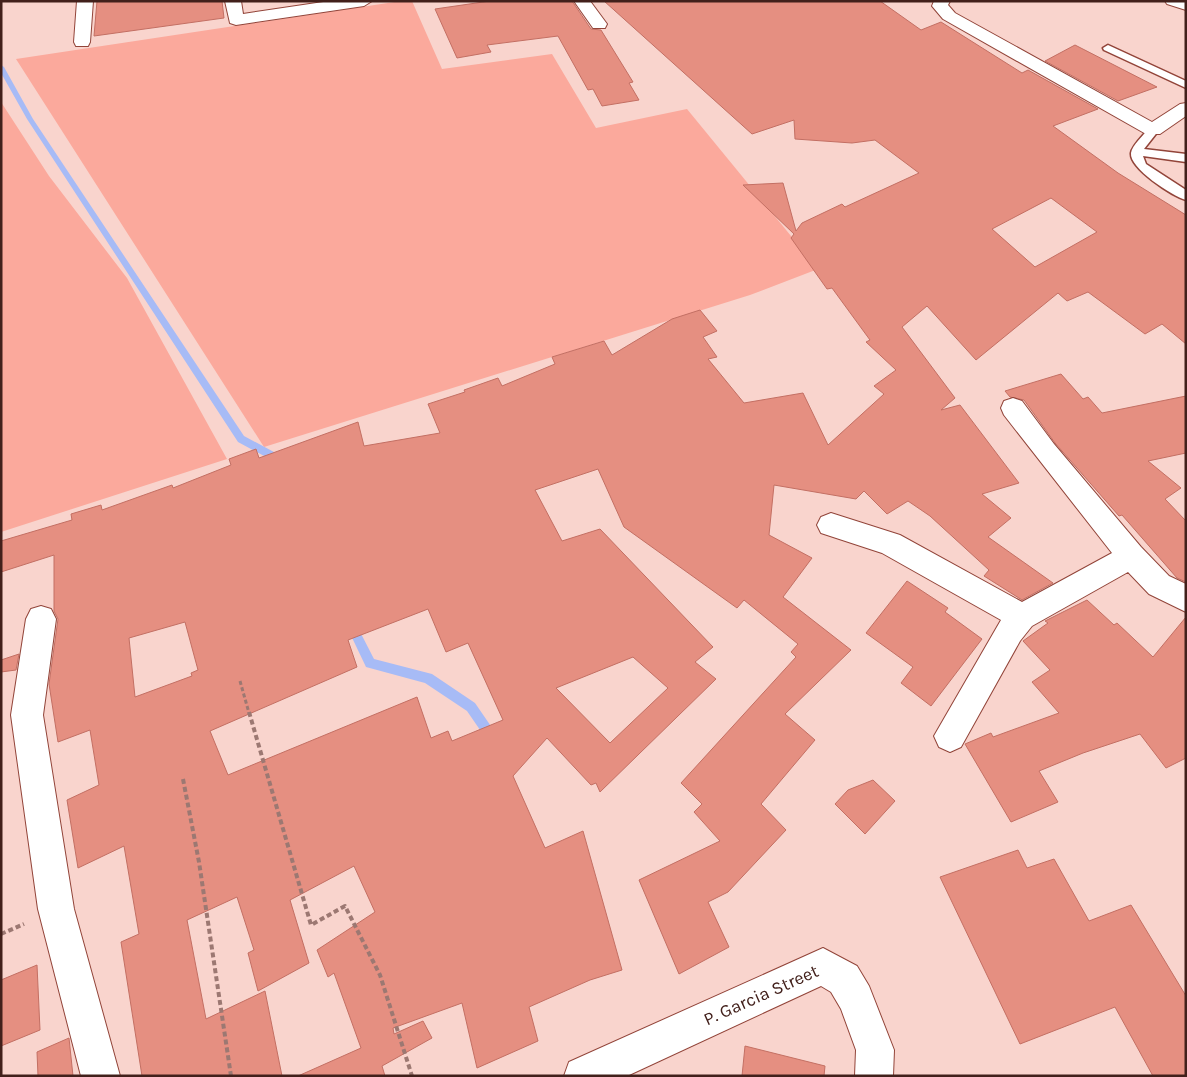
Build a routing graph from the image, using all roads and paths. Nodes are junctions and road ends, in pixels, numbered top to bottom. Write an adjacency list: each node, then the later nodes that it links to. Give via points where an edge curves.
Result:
1 (85, 1): 9 (street)
2 (233, 1): 3 (street, via 236,20)
3 (364, 1)
4 (582, 1): 8 (street)
5 (942, 1): 13 (street, via 940,6 949,16)
6 (1174, 1): 7 (street)
7 (1186, 5)
8 (598, 24)
9 (82, 42)
10 (1108, 48): 11 (lane)
11 (1186, 85)
12 (1186, 108): 13 (street)
13 (1153, 130): 14 (lane)
14 (1136, 151): 15 (lane); 16 (lane, via 1142,167)
15 (1186, 158)
16 (1186, 196)
17 (1013, 408): 19 (street, via 1044,451)
18 (831, 525): 21 (street, via 890,543)
19 (1131, 556): 20 (street, via 1159,585); 21 (street)
20 (1186, 599)
21 (1022, 616): 24 (street, via 1010,631)
22 (42, 620): 26 (street, via 27,715 56,909)
23 (240, 681): 28 (path, via 311,925 345,906 380,976)
24 (950, 736)
25 (183, 778): 27 (path)
26 (101, 1076)
27 (231, 1076)
28 (412, 1076)
29 (583, 1076): 30 (street, P. Garcia Street, via 823,966 844,979 856,999 875,1050)
30 (874, 1076)

